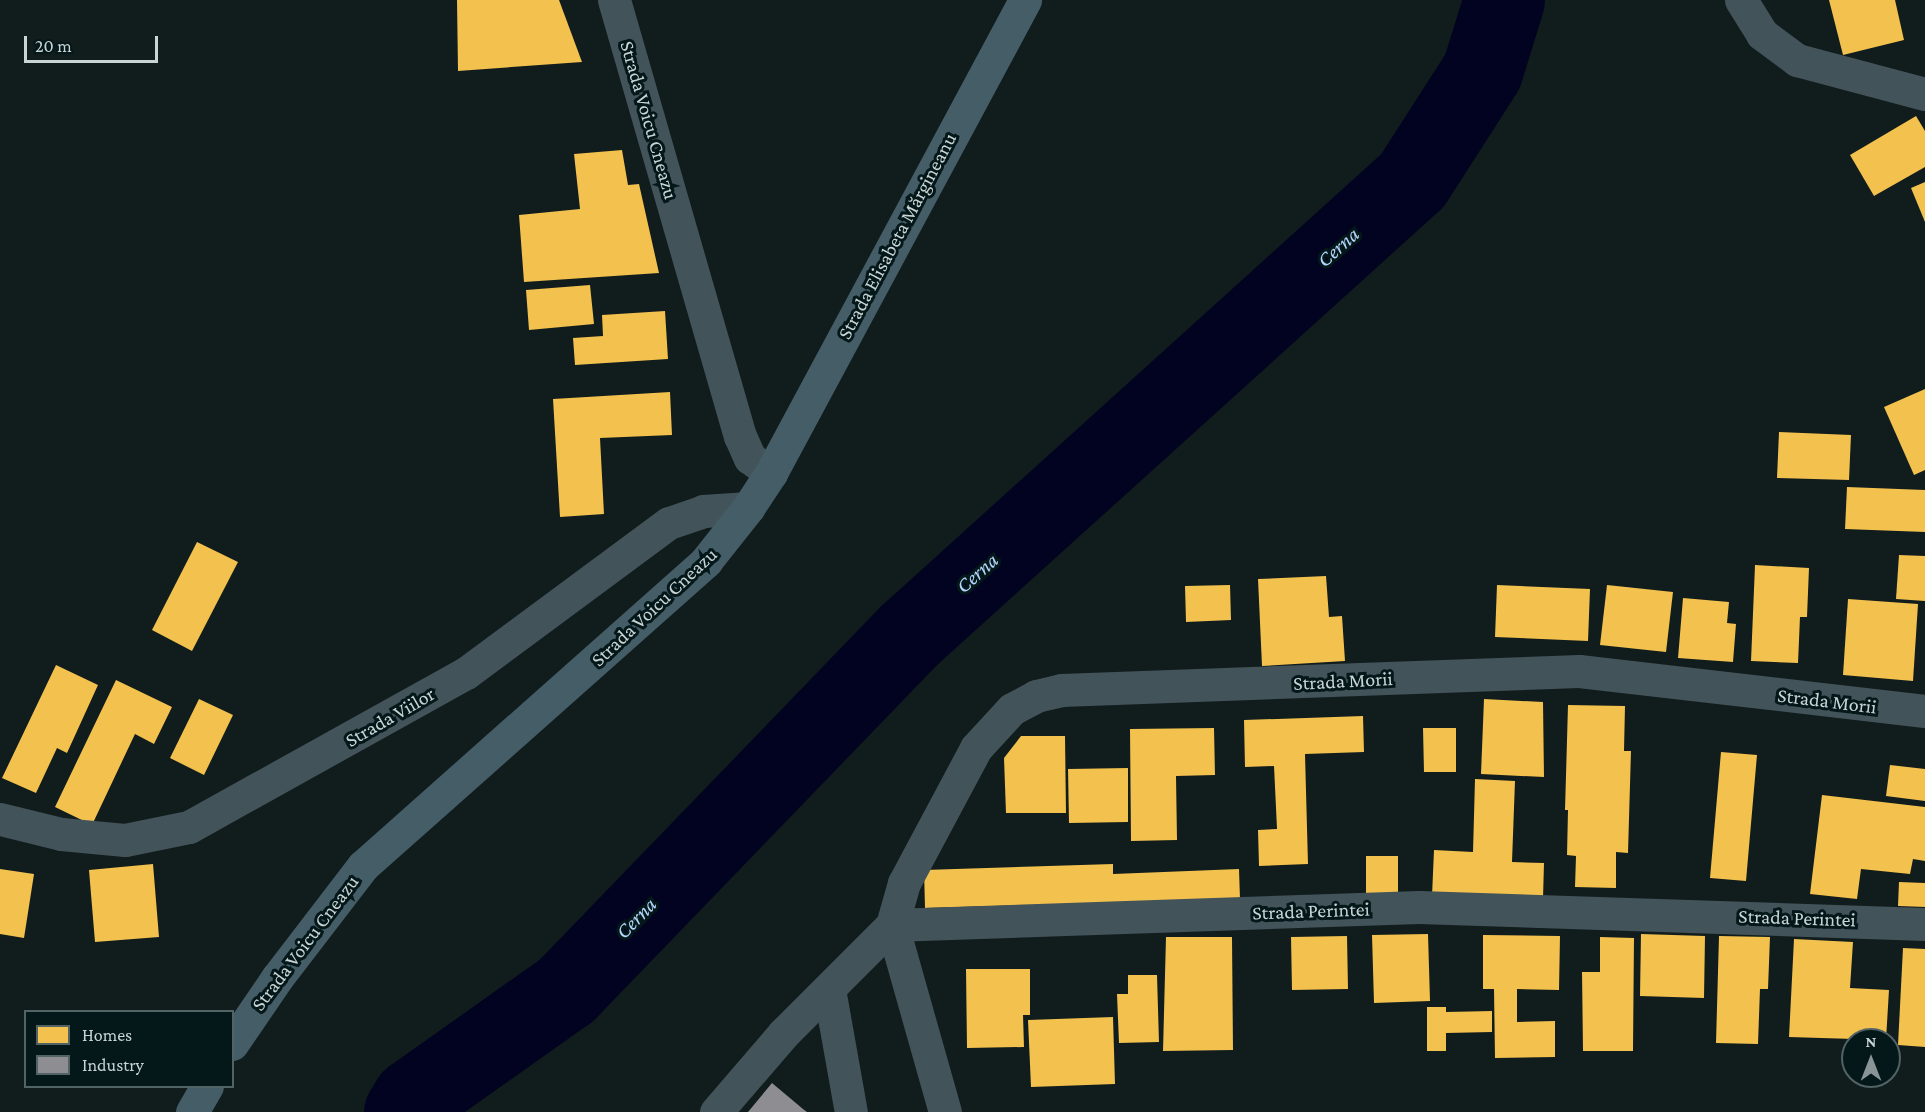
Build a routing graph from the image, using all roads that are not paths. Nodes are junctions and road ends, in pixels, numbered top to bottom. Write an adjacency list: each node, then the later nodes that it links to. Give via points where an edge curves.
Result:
1 (614, 0): 5 (street, Strada Voicu Cneazu, via 740,436 750,458)
2 (1025, 0): 5 (main road, Strada Elisabeta Mărgineanu)
3 (1741, 0): 4 (street, via 1762,34 1797,60)
4 (1925, 94)
5 (771, 473): 6 (main road, Strada Voicu Cneazu)
6 (748, 508): 8 (street, Strada Viilor, via 703,511 669,523 466,673 189,827 124,840 61,834); 12 (main road, Strada Voicu Cneazu, via 706,561 363,866)
7 (1925, 711): 10 (street, Strada Morii, via 1579,671 1061,690 1036,696 1012,709 976,748 904,883)
8 (0, 819)
9 (1925, 924): 10 (street, Strada Perintei, via 1419,908)
10 (892, 925): 11 (street); 17 (street)
11 (829, 989): 15 (street, via 783,1034); 16 (street)
12 (234, 1041)
13 (206, 1088): 14 (main road)
14 (192, 1112)
15 (716, 1112)
16 (850, 1112)
17 (945, 1112)

